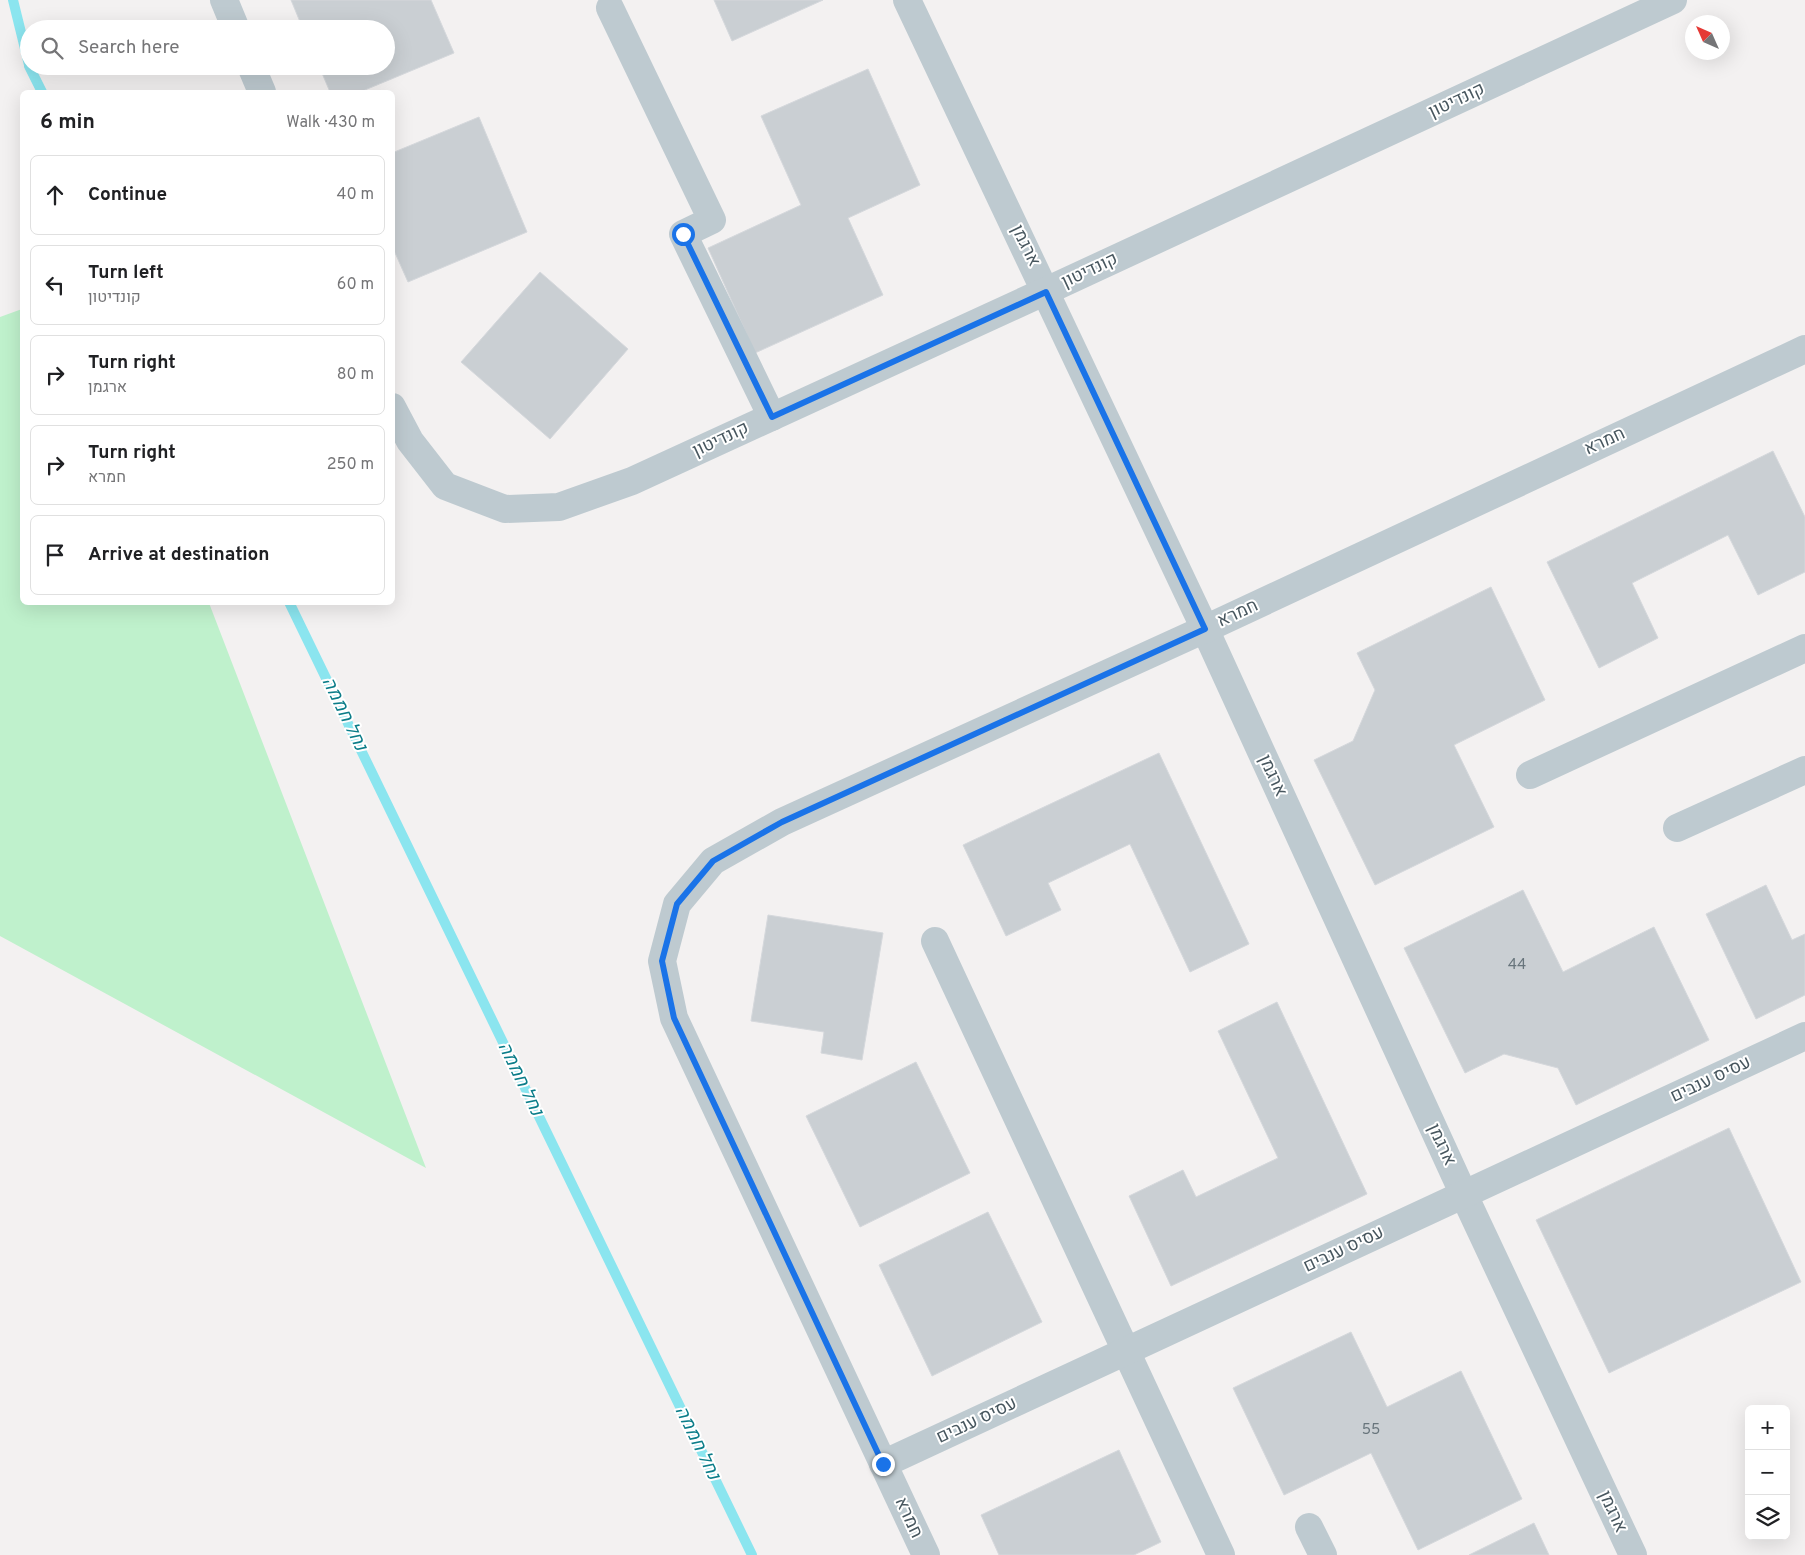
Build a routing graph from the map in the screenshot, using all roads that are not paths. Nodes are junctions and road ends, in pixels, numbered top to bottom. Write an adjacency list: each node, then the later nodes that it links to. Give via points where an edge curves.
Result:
1 (224, 0): 5 (street)
2 (907, 0): 8 (street, ארגמן)
3 (1674, 0): 8 (street, קונדיטון)
4 (610, 8): 11 (street, via 712,220 683,234)
5 (232, 20)
6 (255, 75): 7 (street)
7 (261, 90)
8 (1046, 292): 11 (street, קונדיטון); 12 (street, ארגמן)
9 (1805, 349): 12 (street, חמרא)
10 (395, 413): 11 (street, קונדיטון, via 410,441 445,486 505,509 559,507 632,481)
11 (772, 417)
12 (1205, 629): 19 (street, ארגמן); 21 (street, חמרא, via 782,822 713,861 677,904 662,961 674,1018)
13 (1805, 648): 15 (street)
14 (1805, 770): 16 (street)
15 (1530, 775)
16 (1677, 828)
17 (935, 942): 20 (street)
18 (1805, 1036): 19 (street, עסיס ענבים)
19 (1464, 1195): 20 (street, עסיס ענבים); 26 (street, ארגמן)
20 (1125, 1352): 21 (street, עסיס ענבים); 24 (street)
21 (883, 1464): 23 (street, חמרא)
22 (1309, 1526): 25 (street)
23 (926, 1555)
24 (1221, 1555)
25 (1323, 1555)
26 (1633, 1555)

